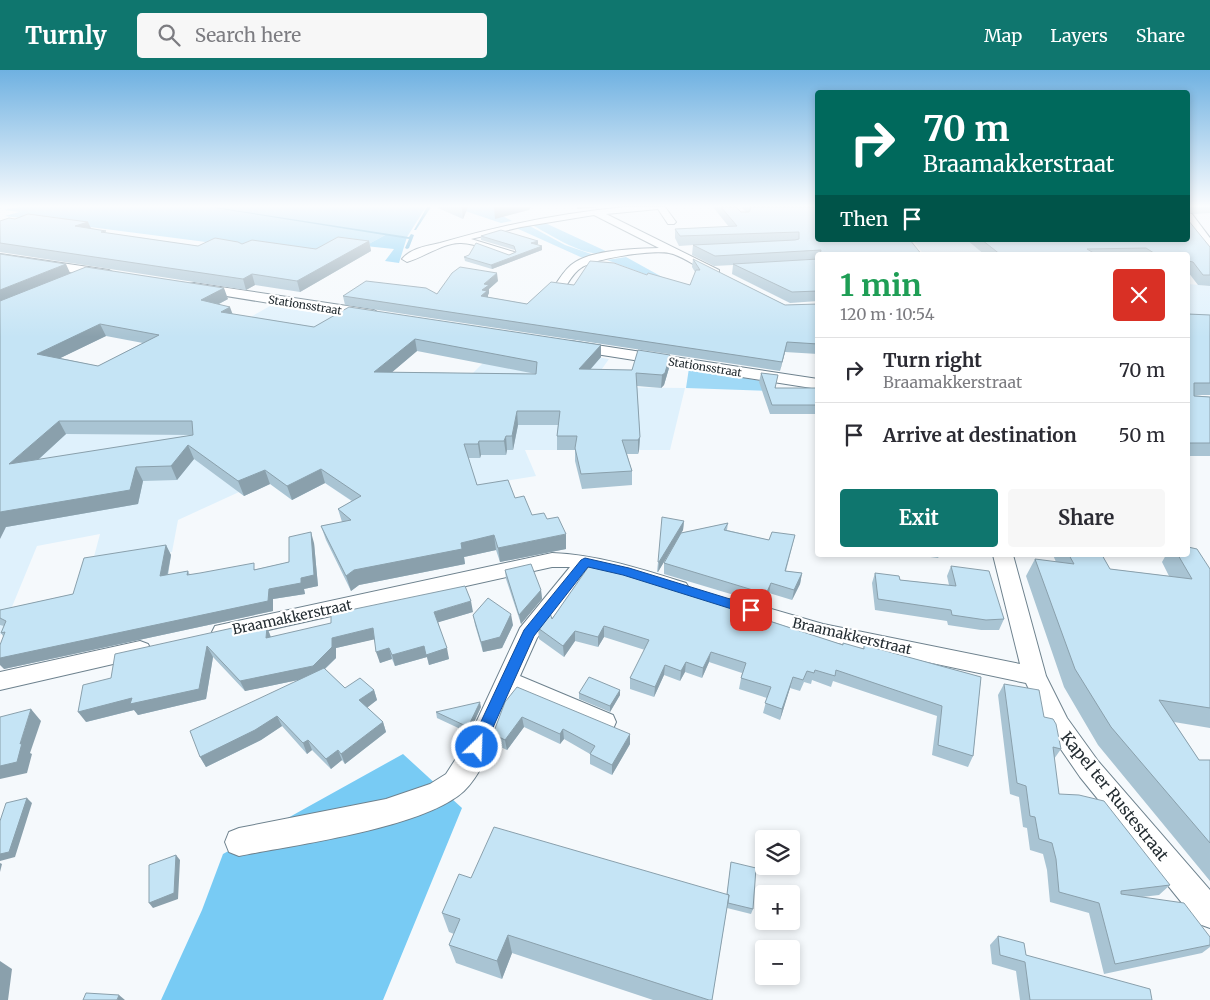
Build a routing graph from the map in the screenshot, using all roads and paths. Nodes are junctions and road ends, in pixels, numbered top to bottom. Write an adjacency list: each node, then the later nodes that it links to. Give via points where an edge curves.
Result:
1 (430, 250): 7 (street)
2 (498, 250): 5 (street)
3 (669, 250): 13 (street, via 619,255 580,264)
4 (673, 250): 9 (street, via 713,271)
5 (510, 254)
6 (0, 258): 8 (street)
7 (407, 259)
8 (91, 272): 10 (street); 11 (street)
9 (726, 274)
10 (120, 276)
11 (74, 279)
12 (178, 285): 14 (street, Stationsstraat)
13 (560, 287)
14 (387, 317)
15 (551, 343): 16 (street, Stationsstraat)
16 (815, 384)
17 (1004, 557): 21 (street, Kapel ter Rustestraat)
18 (585, 562): 19 (street, Braamakkerstraat, via 552,560); 21 (street, Braamakkerstraat, via 625,571 823,632); 22 (street, via 528,634)
19 (203, 636)
20 (164, 645): 23 (street)
21 (1034, 676): 26 (street, Kapel ter Rustestraat, via 1058,725 1089,769)
22 (507, 680): 24 (street); 25 (street, via 477,747 454,783 422,801 371,816)
23 (0, 681)
24 (604, 722)
25 (239, 842)
26 (1210, 913)

